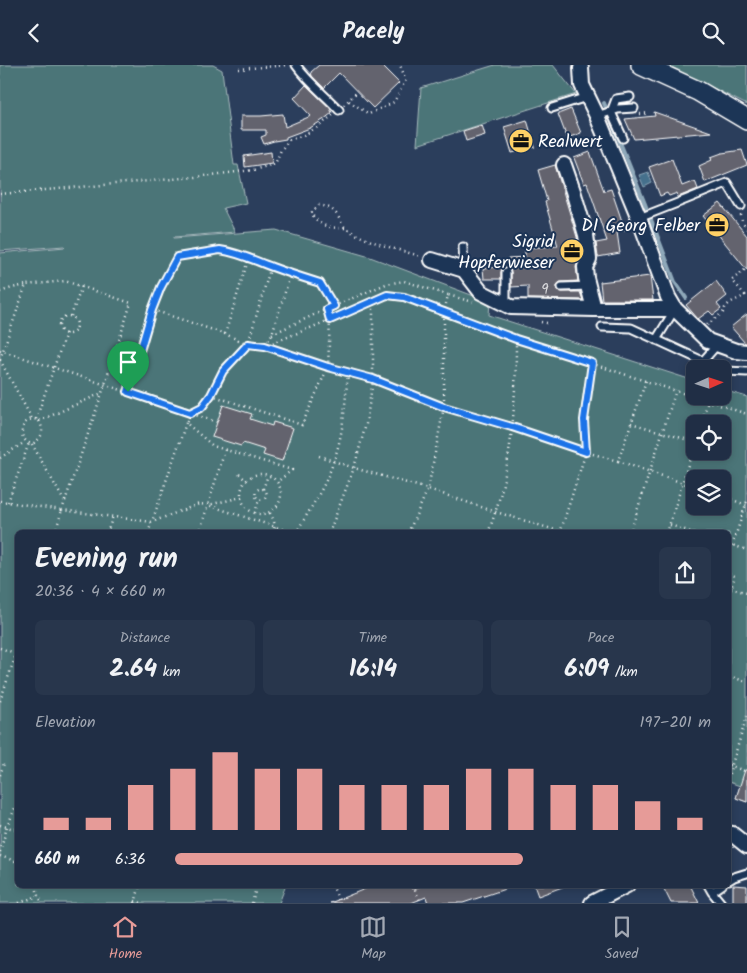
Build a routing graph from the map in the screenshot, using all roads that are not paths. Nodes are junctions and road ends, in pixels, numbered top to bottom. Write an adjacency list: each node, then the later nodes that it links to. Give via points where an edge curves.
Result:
1 (296, 65): 8 (lane)
2 (641, 65): 10 (main road, via 698,91)
3 (580, 68): 4 (street)
4 (587, 97): 6 (lane); 9 (street)
5 (630, 97): 9 (lane, via 616,99)
6 (552, 107)
7 (634, 108): 9 (lane)
8 (339, 111)
9 (604, 114): 11 (lane); 14 (street)
10 (747, 120)
11 (624, 139)
12 (564, 165): 19 (street, via 586,235)
13 (741, 205): 14 (lane, via 727,183)
14 (642, 216): 23 (street, via 668,297)
15 (464, 247): 17 (lane)
16 (432, 259): 17 (street)
17 (464, 270): 21 (street, via 482,292)
18 (506, 272): 21 (lane)
19 (588, 286): 20 (lane); 22 (street)
20 (562, 287)
21 (506, 305): 22 (street)
22 (594, 309): 23 (street)
23 (675, 309): 25 (lane); 26 (street, via 708,341)
24 (602, 327): 25 (lane, via 631,328)
25 (656, 339): 28 (lane)
26 (717, 345): 27 (street); 29 (lane)
27 (747, 352)
28 (702, 360)
29 (705, 360)
30 (731, 371): 31 (lane)
31 (747, 372)
32 (731, 835): 33 (street)
33 (747, 846)
34 (747, 873): 35 (lane)
35 (731, 879)
36 (621, 888): 40 (street)
37 (710, 888): 39 (lane)
38 (718, 888): 39 (lane)
39 (712, 892): 41 (lane)
40 (593, 903)
41 (721, 903)

